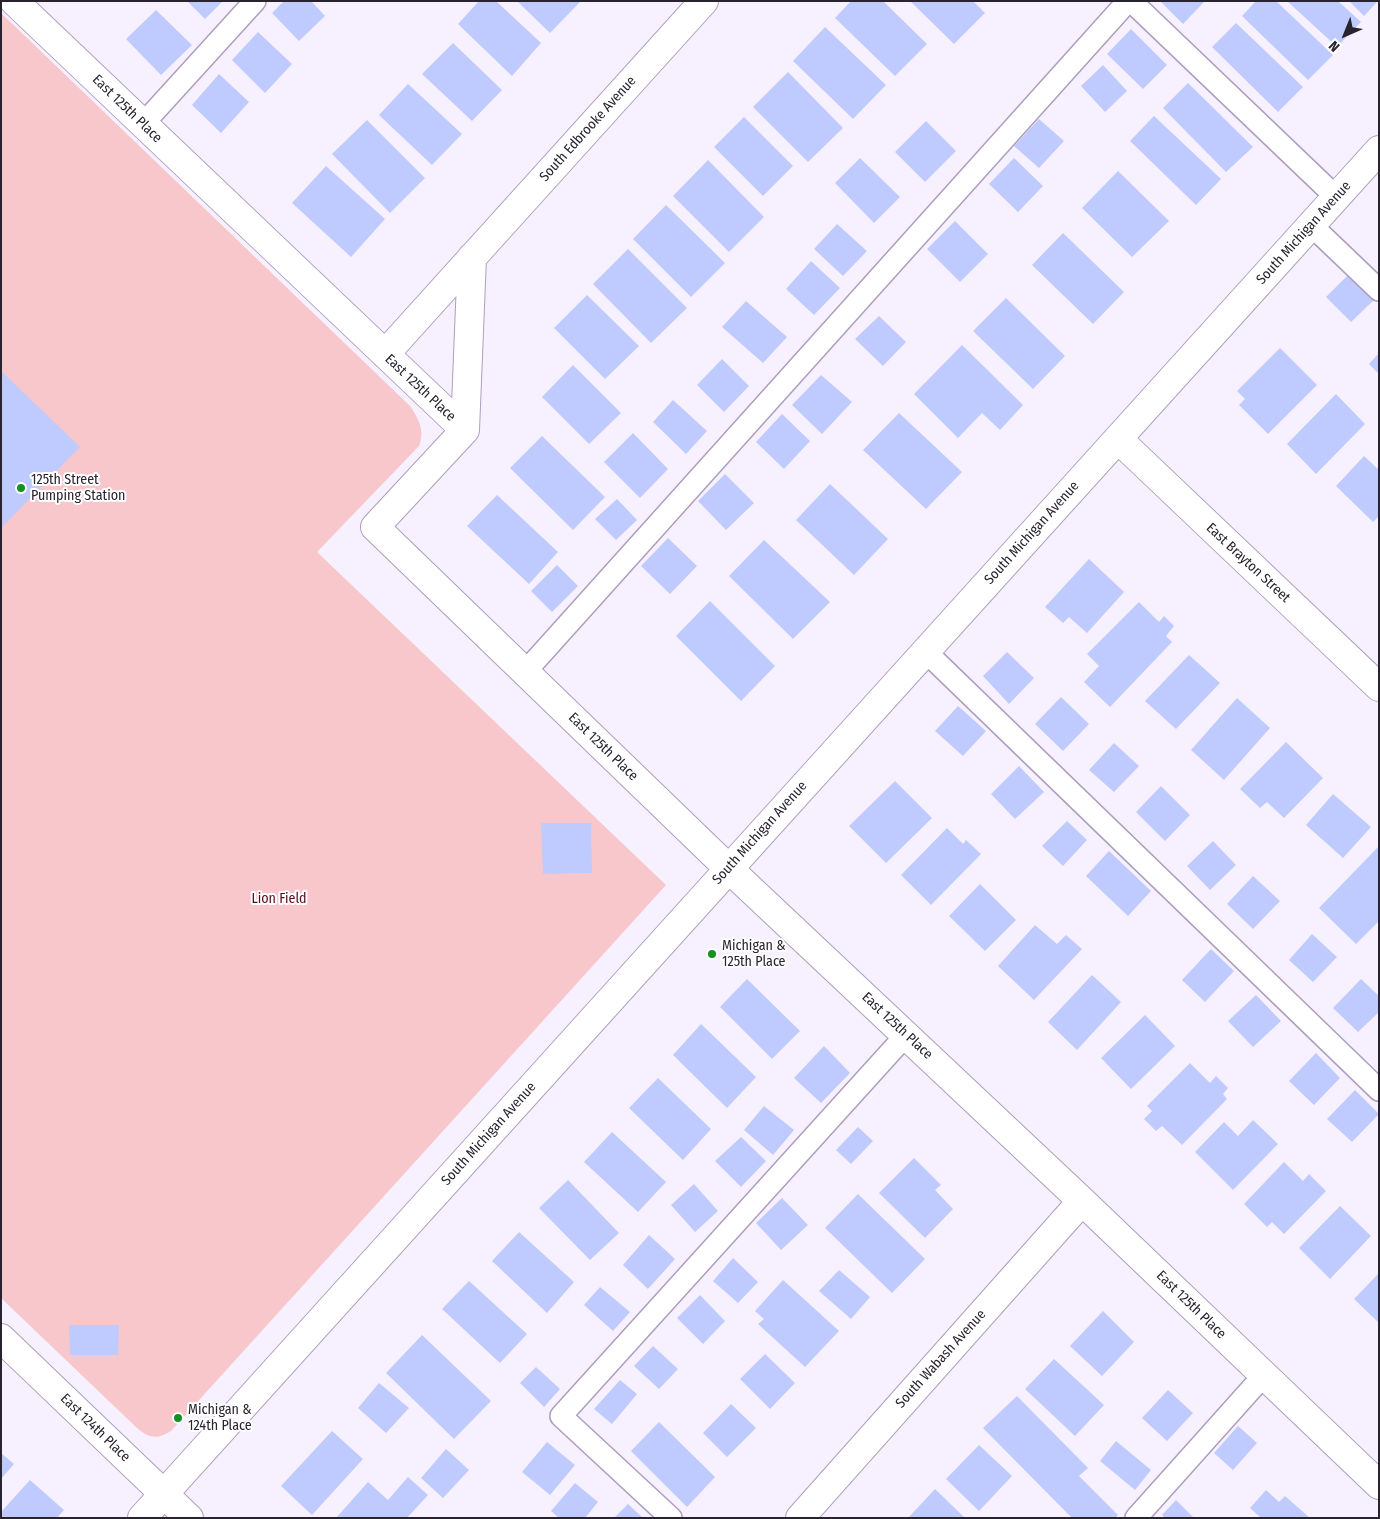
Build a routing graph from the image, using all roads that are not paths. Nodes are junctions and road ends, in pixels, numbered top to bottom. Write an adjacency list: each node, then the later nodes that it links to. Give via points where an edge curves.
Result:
1 (14, 1): 5 (street, East 125th Place)
2 (255, 1): 5 (lane)
3 (704, 1): 9 (street, South Edbrooke Avenue)
4 (1129, 1): 7 (lane); 15 (lane)
5 (143, 124): 11 (street, East 125th Place)
6 (1379, 150): 7 (street, South Michigan Avenue)
7 (1336, 197): 8 (street, South Michigan Avenue)
8 (1311, 225): 10 (lane); 13 (street, South Michigan Avenue)
9 (472, 257): 11 (street, South Edbrooke Avenue); 12 (street)
10 (1379, 290)
11 (384, 354): 12 (street, East 125th Place)
12 (465, 430): 15 (street, East 125th Place, via 375,528)
13 (1118, 439): 14 (street, South Michigan Avenue); 16 (street, East Brayton Street)
14 (925, 651): 17 (street, South Michigan Avenue); 19 (lane)
15 (525, 672): 17 (street, East 125th Place)
16 (1379, 686)
17 (728, 868): 18 (street, East 125th Place); 24 (street, South Michigan Avenue)
18 (906, 1035): 20 (street, East 125th Place); 27 (lane, via 561,1416)
19 (1379, 1090)
20 (1082, 1201): 22 (street, East 125th Place); 28 (street, South Wabash Avenue)
21 (1, 1338): 24 (street, East 124th Place)
22 (1264, 1375): 23 (street, East 125th Place); 29 (lane)
23 (1379, 1486)
24 (164, 1494): 25 (street, South Michigan Avenue); 26 (street, East 124th Place)
25 (142, 1518)
26 (189, 1518)
27 (671, 1518)
28 (800, 1518)
29 (1136, 1518)

